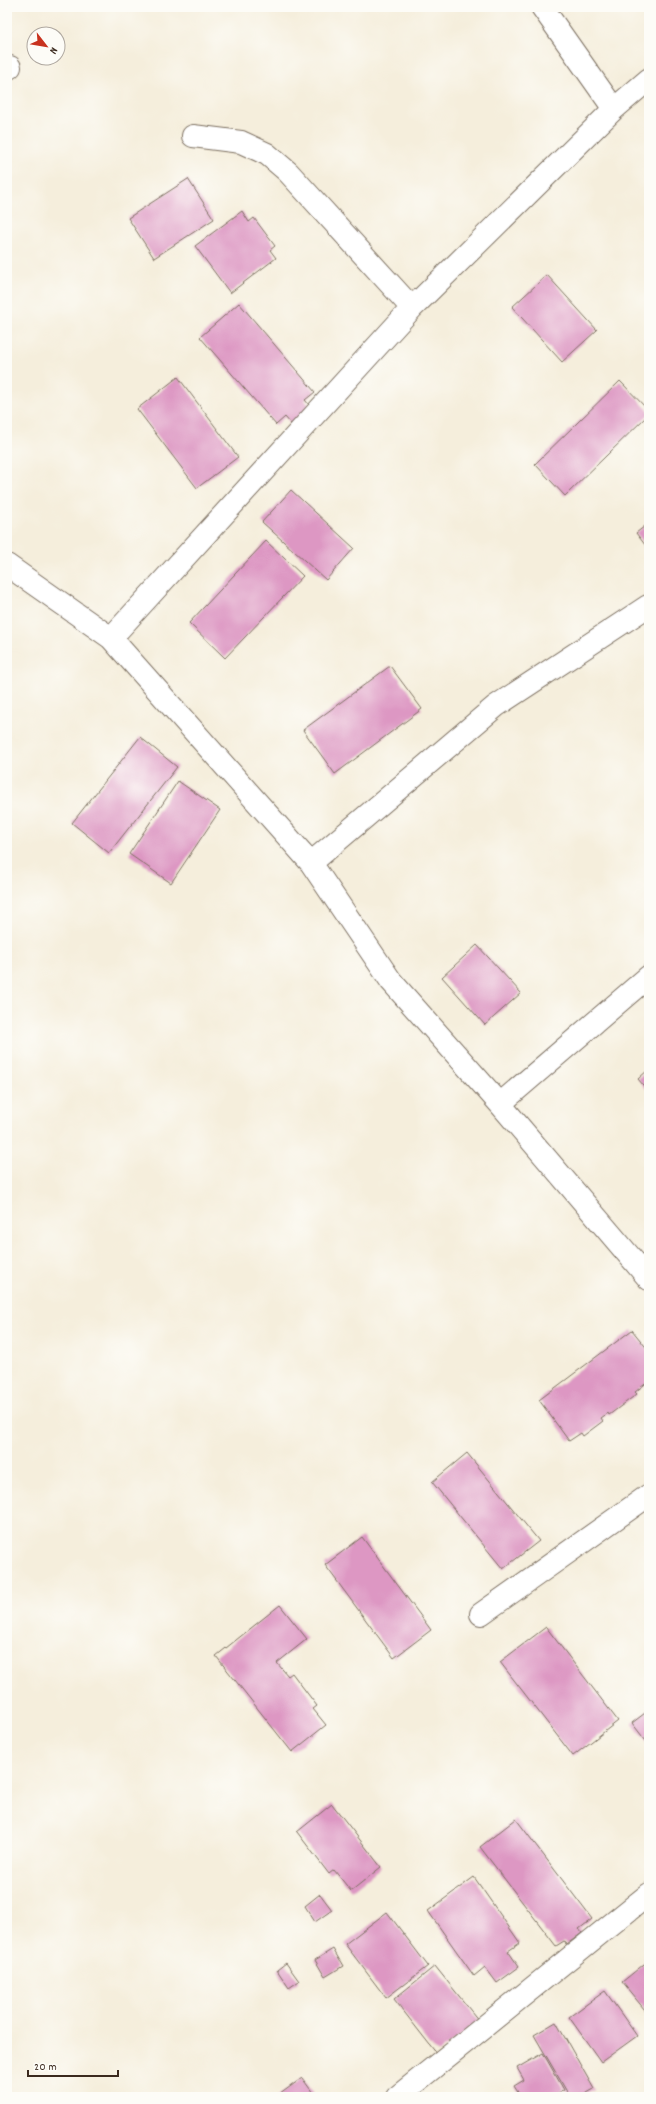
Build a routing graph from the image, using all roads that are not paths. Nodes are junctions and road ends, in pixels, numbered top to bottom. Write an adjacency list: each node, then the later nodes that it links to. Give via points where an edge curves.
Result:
1 (542, 7): 3 (street)
2 (649, 79): 3 (street)
3 (614, 109): 5 (street)
4 (193, 136): 5 (street, via 241,142 267,154 288,172)
5 (412, 308): 8 (street)
6 (7, 565): 8 (street)
7 (648, 606): 9 (street, via 496,706)
8 (111, 638): 9 (street)
9 (311, 863): 11 (street, via 391,982)
10 (649, 976): 11 (street)
11 (500, 1104): 12 (street)
12 (649, 1279)
13 (649, 1495): 14 (street)
14 (481, 1614)
15 (649, 1894): 16 (street)
16 (397, 2097)

